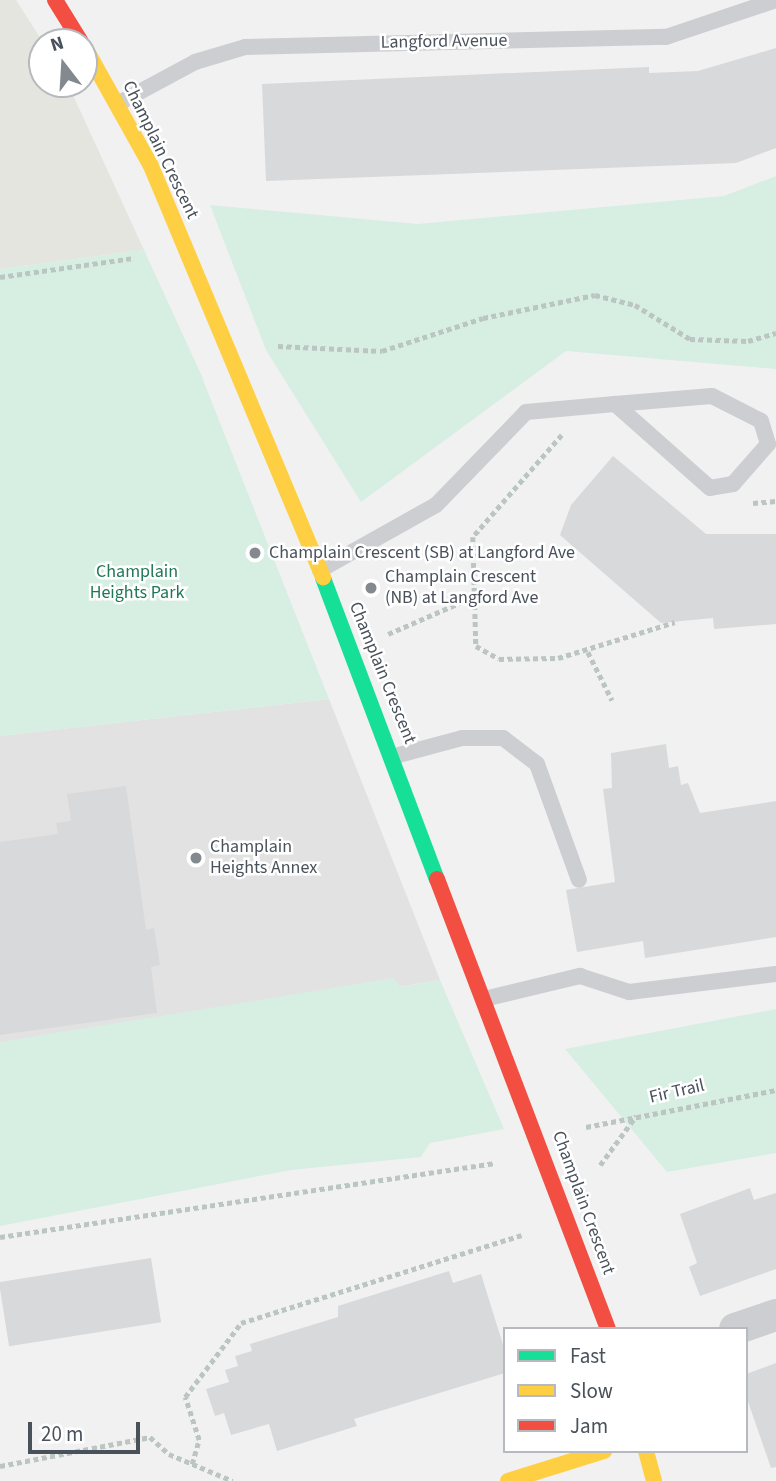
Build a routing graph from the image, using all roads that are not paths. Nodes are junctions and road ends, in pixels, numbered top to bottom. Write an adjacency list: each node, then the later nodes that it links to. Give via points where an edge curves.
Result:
1 (55, 0): 3 (street, Champlain Crescent)
2 (776, 0): 5 (lane, Langford Avenue, via 666,37 245,47 195,62)
3 (73, 28)
4 (98, 69): 5 (street, Champlain Crescent)
5 (119, 103): 7 (street, Champlain Crescent)
6 (615, 404): 6 (lane, via 712,396 761,421 768,444 733,484 710,488); 7 (lane, via 526,412 436,505)
7 (320, 570): 8 (street, Champlain Crescent)
8 (395, 756): 9 (lane, via 462,738 503,738 537,764); 11 (street, Champlain Crescent)
9 (579, 880)
10 (776, 974): 11 (lane, via 629,992 580,976)
11 (484, 999): 13 (street, Champlain Crescent)
12 (776, 1315): 14 (street)
13 (607, 1327)
14 (741, 1327)
15 (598, 1453): 17 (street)
16 (647, 1453): 18 (street)
17 (508, 1481)
18 (654, 1481)

